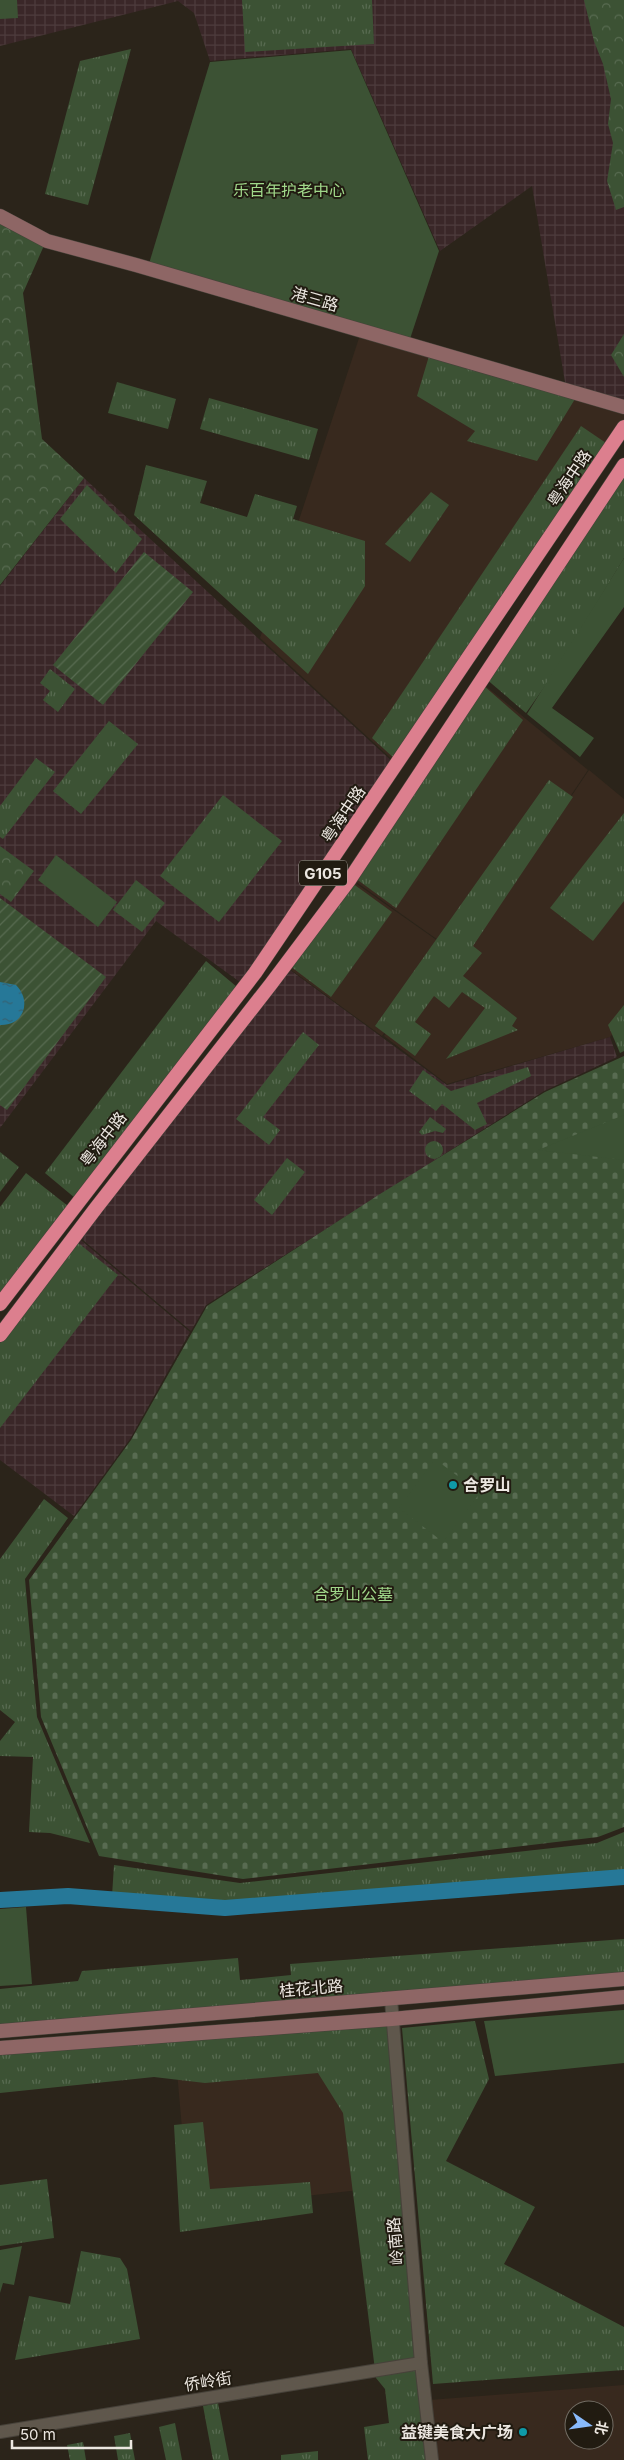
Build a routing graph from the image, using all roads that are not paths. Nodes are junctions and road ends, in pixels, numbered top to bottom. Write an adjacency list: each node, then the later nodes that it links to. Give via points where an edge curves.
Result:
1 (0, 216): 2 (main road, 港三路, via 47,241)
2 (624, 407)
3 (624, 427): 5 (highway, 粤海中路 / G105, via 255,973)
4 (624, 465): 6 (highway, G105, via 350,879)
5 (0, 1304)
6 (0, 1335)
7 (624, 1979): 9 (main road, 桂花北路)
8 (624, 1997): 10 (main road)
9 (391, 1999): 10 (street, 岭南路); 11 (main road, 桂花北路)
10 (392, 2019): 12 (main road); 13 (street, 岭南路)
11 (0, 2031)
12 (0, 2048)
13 (421, 2363): 14 (street, 侨岭街); 15 (street, 岭南路)
14 (0, 2432)
15 (432, 2460)

